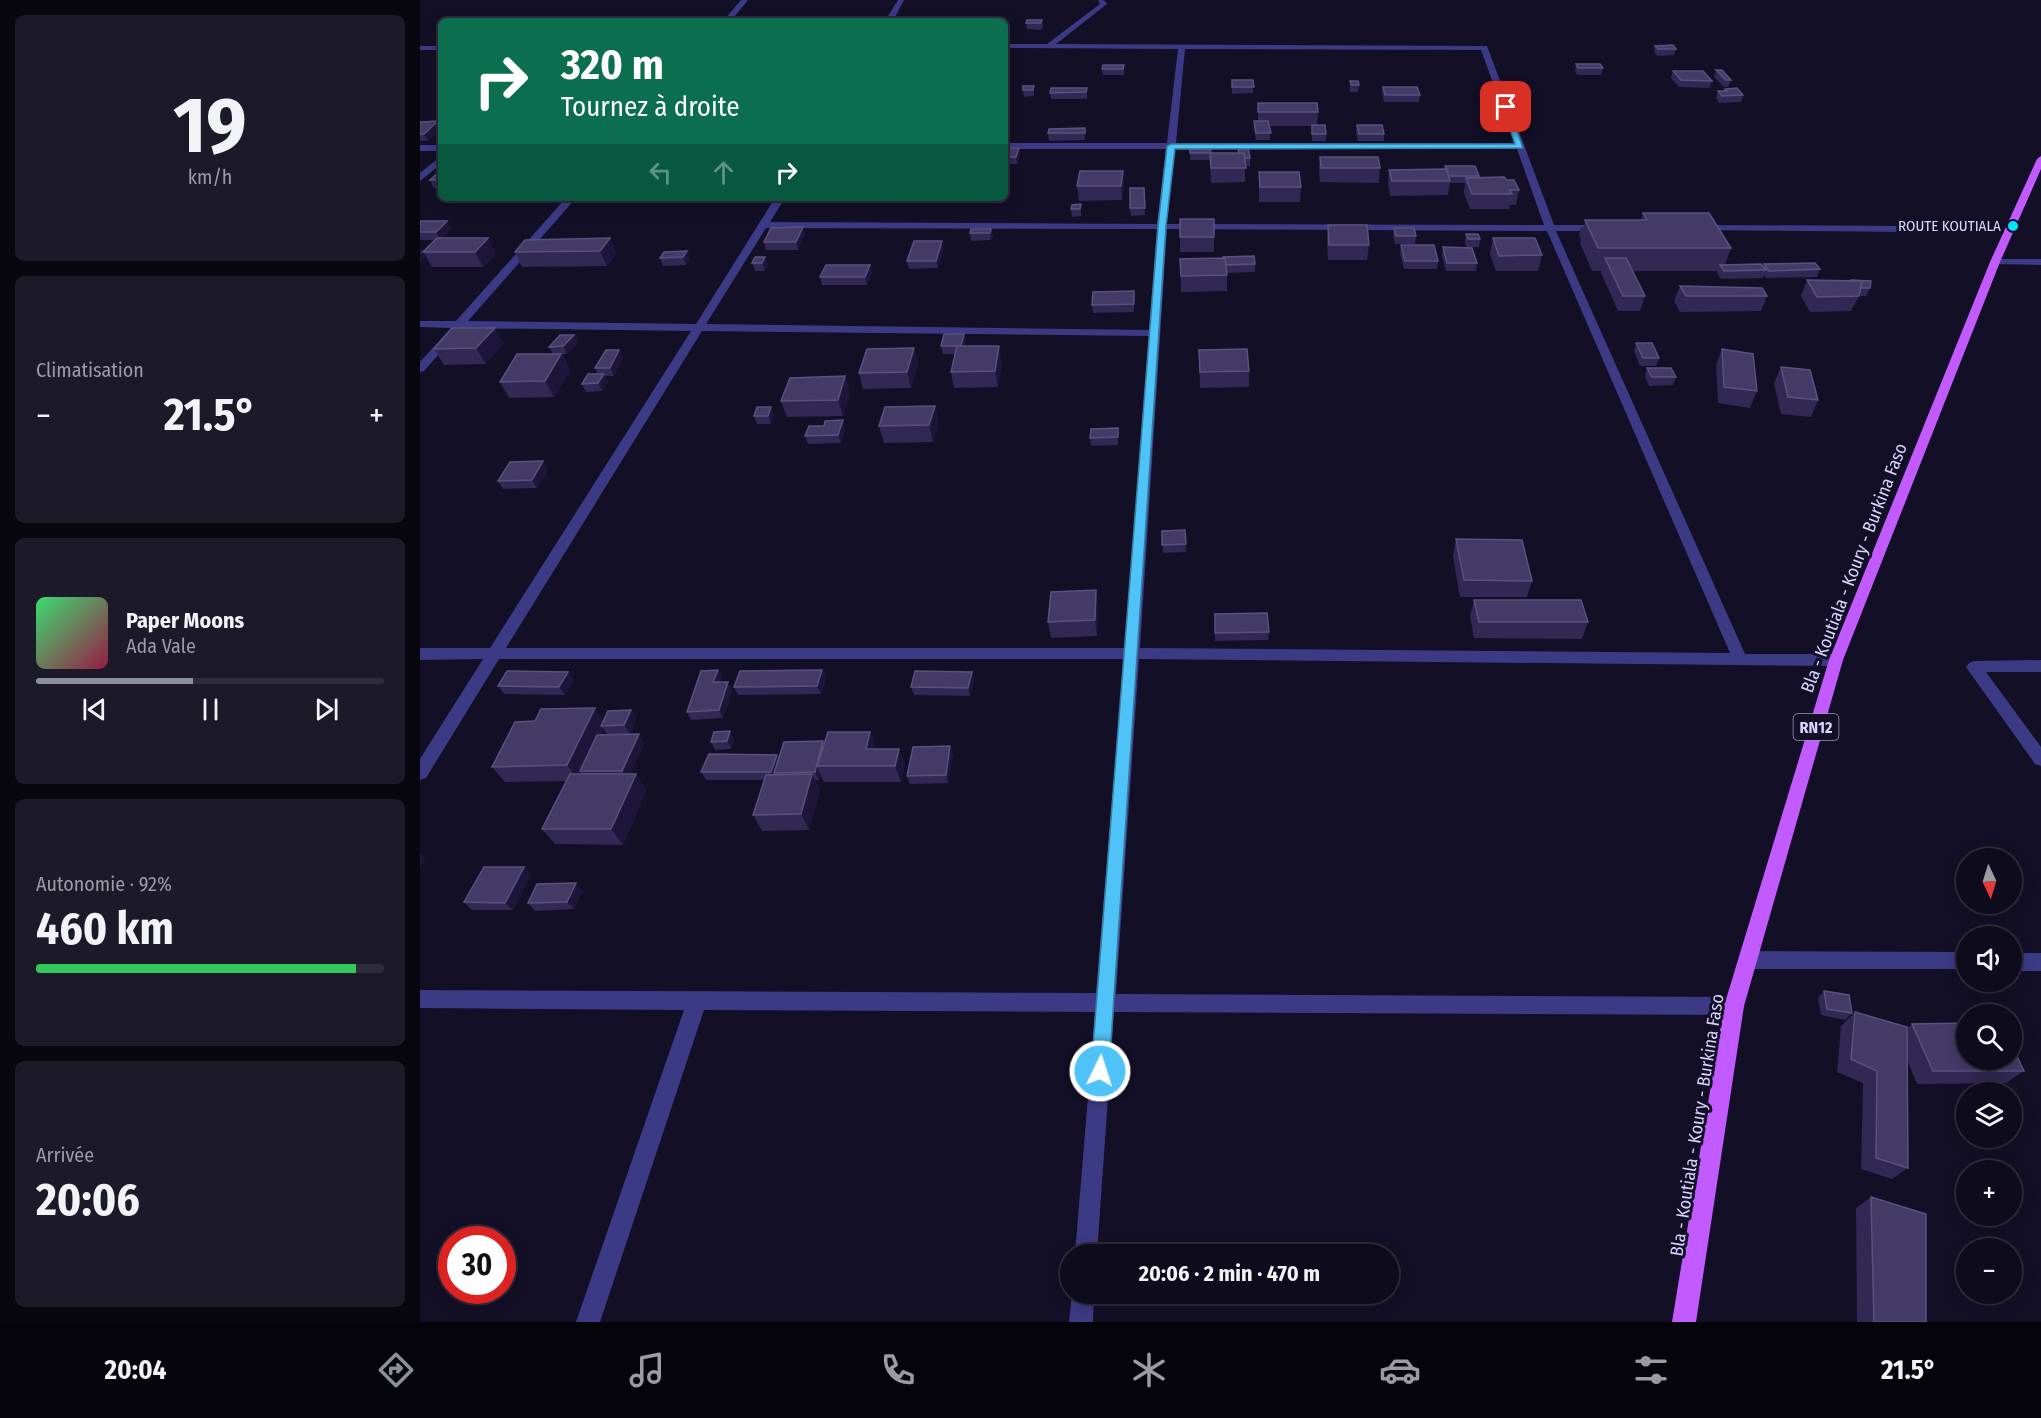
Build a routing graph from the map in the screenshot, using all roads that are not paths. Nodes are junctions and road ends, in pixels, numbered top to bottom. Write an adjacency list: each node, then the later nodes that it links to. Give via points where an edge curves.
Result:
1 (745, 0): 4 (street)
2 (901, 0): 5 (street)
3 (1101, 0): 7 (street, via 1104,4)
4 (730, 18)
5 (891, 18)
6 (1008, 46): 7 (street)
7 (1049, 46): 8 (street)
8 (1182, 47): 12 (street); 13 (street, via 1484,48)
9 (420, 48): 10 (street)
10 (438, 48)
11 (1008, 146): 12 (street)
12 (1171, 146): 13 (street); 22 (street)
13 (1520, 146): 23 (street)
14 (438, 147): 15 (street)
15 (420, 148)
16 (2041, 159): 27 (main road, Bla - Koutiala - Koury - Burkina Faso / RN12)
17 (438, 162): 18 (street)
18 (420, 178)
19 (568, 201): 29 (street)
20 (778, 201): 21 (street)
21 (763, 225): 22 (street); 31 (street)
22 (1162, 226): 23 (street); 32 (street)
23 (1550, 227): 24 (street); 37 (street)
24 (1609, 228)
25 (1691, 228): 26 (street)
26 (1914, 229)
27 (1995, 262): 28 (street); 38 (main road, Bla - Koutiala - Koury - Burkina Faso / RN12)
28 (2041, 262)
29 (460, 323): 30 (street); 31 (street); 33 (street)
30 (420, 324)
31 (699, 327): 32 (street); 36 (street)
32 (1155, 333): 34 (street)
33 (420, 369)
34 (1132, 653): 36 (street); 37 (street); 48 (street)
35 (420, 654): 36 (street)
36 (494, 654): 41 (street)
37 (1740, 659): 38 (street)
38 (1836, 660): 42 (main road, Bla - Koutiala - Koury - Burkina Faso / RN12)
39 (2041, 666): 40 (street, via 1974,667)
40 (2041, 759)
41 (420, 773)
42 (1748, 960): 43 (street); 49 (main road, Bla - Koutiala - Koury - Burkina Faso / RN12)
43 (1956, 961)
44 (2022, 962): 45 (street)
45 (2041, 962)
46 (420, 999): 47 (street)
47 (697, 1000): 48 (street); 52 (street)
48 (1106, 1003): 49 (street); 50 (street)
49 (1734, 1006): 54 (main road, Bla - Koutiala - Koury - Burkina Faso / RN12)
50 (1087, 1244)
51 (1082, 1304): 53 (street)
52 (588, 1322)
53 (1081, 1322)
54 (1684, 1322)

